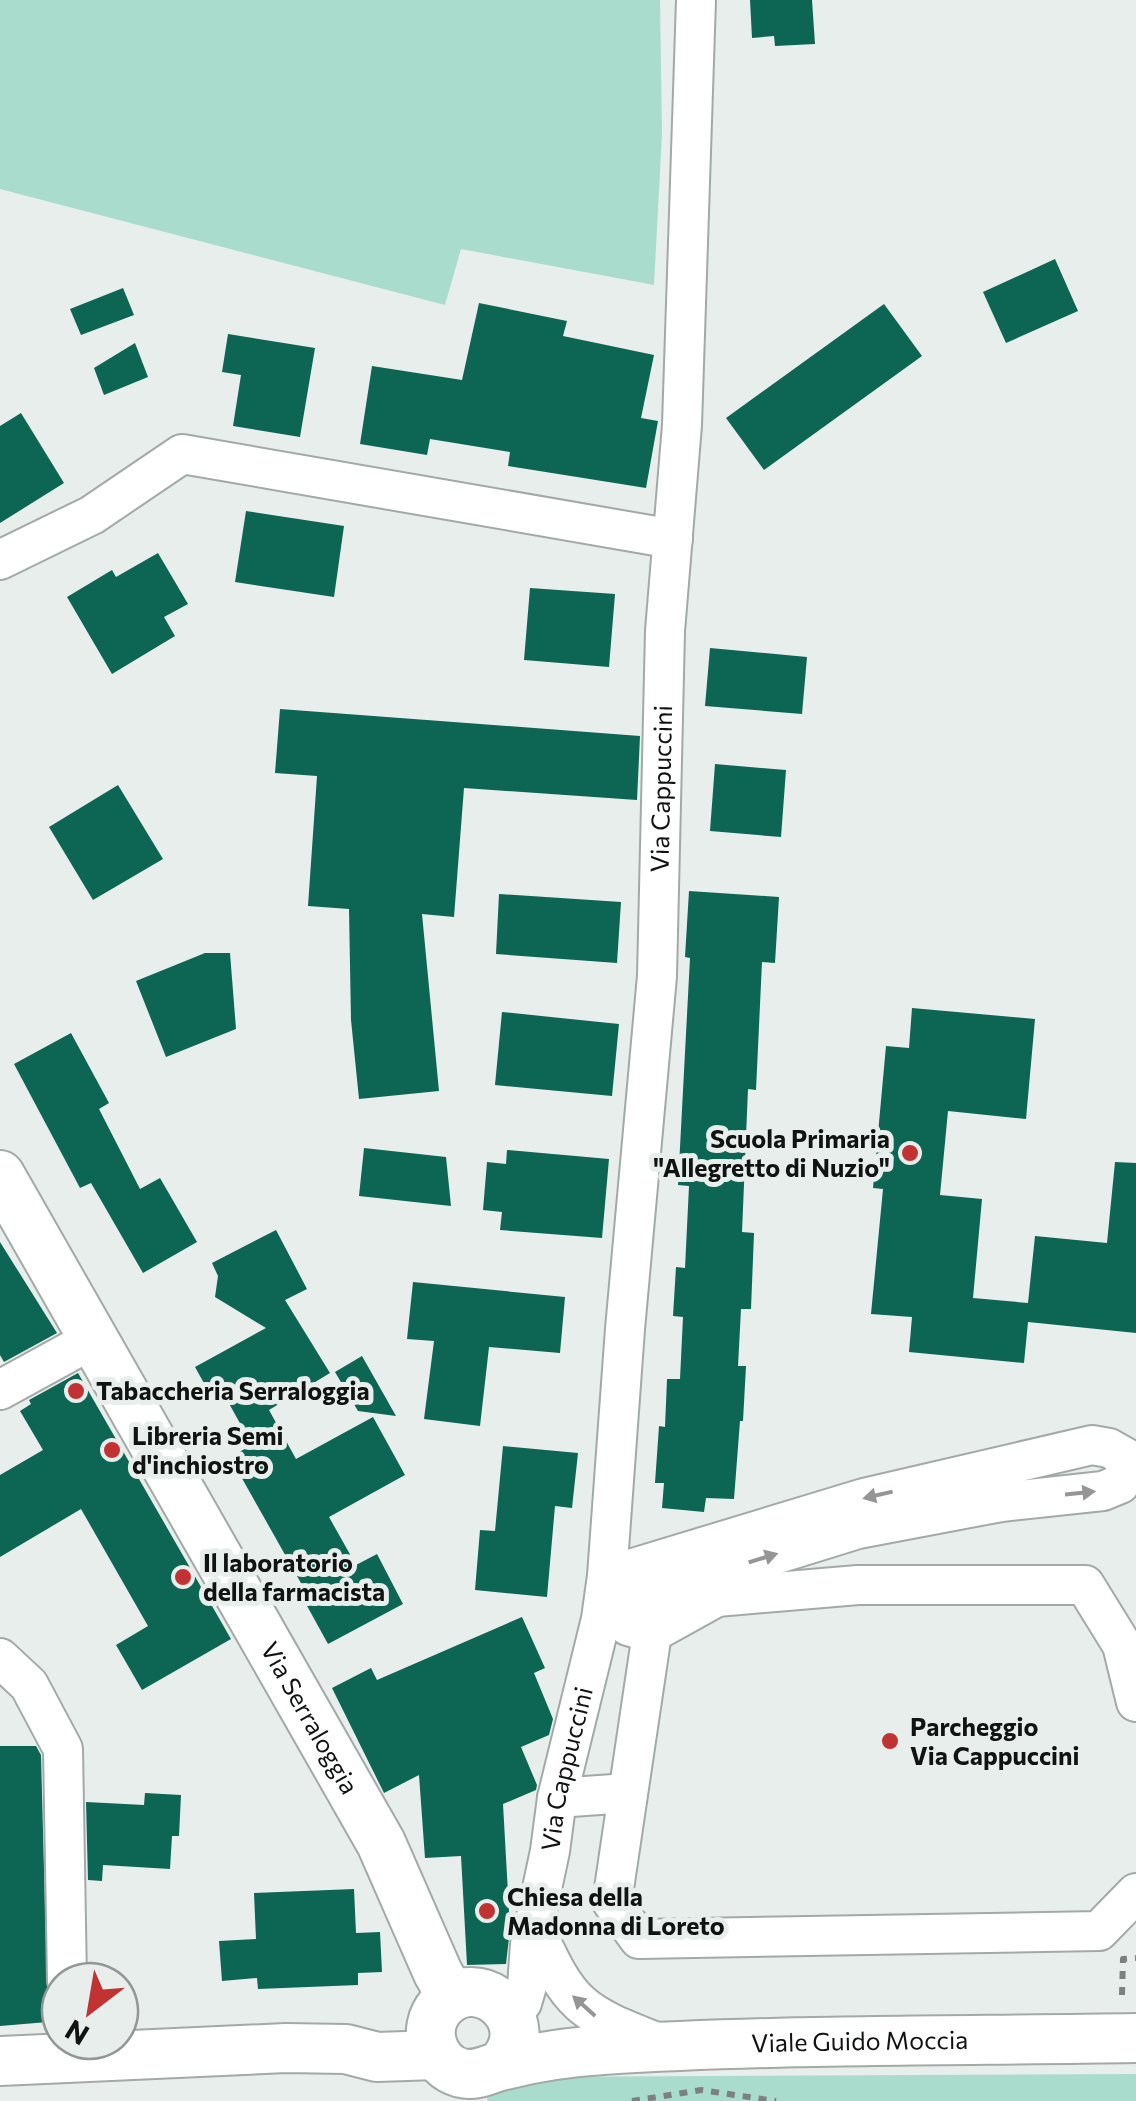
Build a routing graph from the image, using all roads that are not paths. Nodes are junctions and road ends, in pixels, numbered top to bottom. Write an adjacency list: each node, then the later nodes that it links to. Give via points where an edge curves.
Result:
1 (696, 0): 2 (street, Via Cappuccini)
2 (672, 539): 3 (street, via 182,454 92,514); 7 (street, Via Cappuccini, via 657,976)
3 (0, 560)
4 (0, 1175): 5 (main road, Via Serraloggia)
5 (94, 1339): 6 (street); 17 (main road, Via Serraloggia, via 381,1842)
6 (0, 1390)
7 (604, 1601): 7 (street, one-way to 7, via 858,1528 1103,1490 1120,1484 1125,1457 1092,1445 864,1498); 8 (street); 12 (street, Via Cappuccini)
8 (652, 1633): 10 (street, via 717,1597 858,1585 1085,1586 1122,1646); 11 (street)
9 (0, 1658): 15 (street, via 28,1685 63,1749)
10 (1136, 1702)
11 (628, 1793): 12 (street); 13 (street, via 612,1902 639,1940 1099,1931)
12 (557, 1798): 14 (street, Via Cappuccini)
13 (1136, 1893)
14 (533, 1937): 17 (street, Via Cappuccini, via 522,2003); 18 (street, one-way to 14, via 584,2008)
15 (67, 1961)
16 (1129, 2016): 18 (main road, Viale Guido Moccia)
17 (473, 2041): 18 (main road, Viale Guido Moccia, via 586,2051); 19 (main road, Viale Guido Moccia, via 378,2057 346,2049)
18 (667, 2046)
19 (140, 2049)
20 (40, 2054): 21 (main road, Viale Guido Moccia)
21 (0, 2061)

